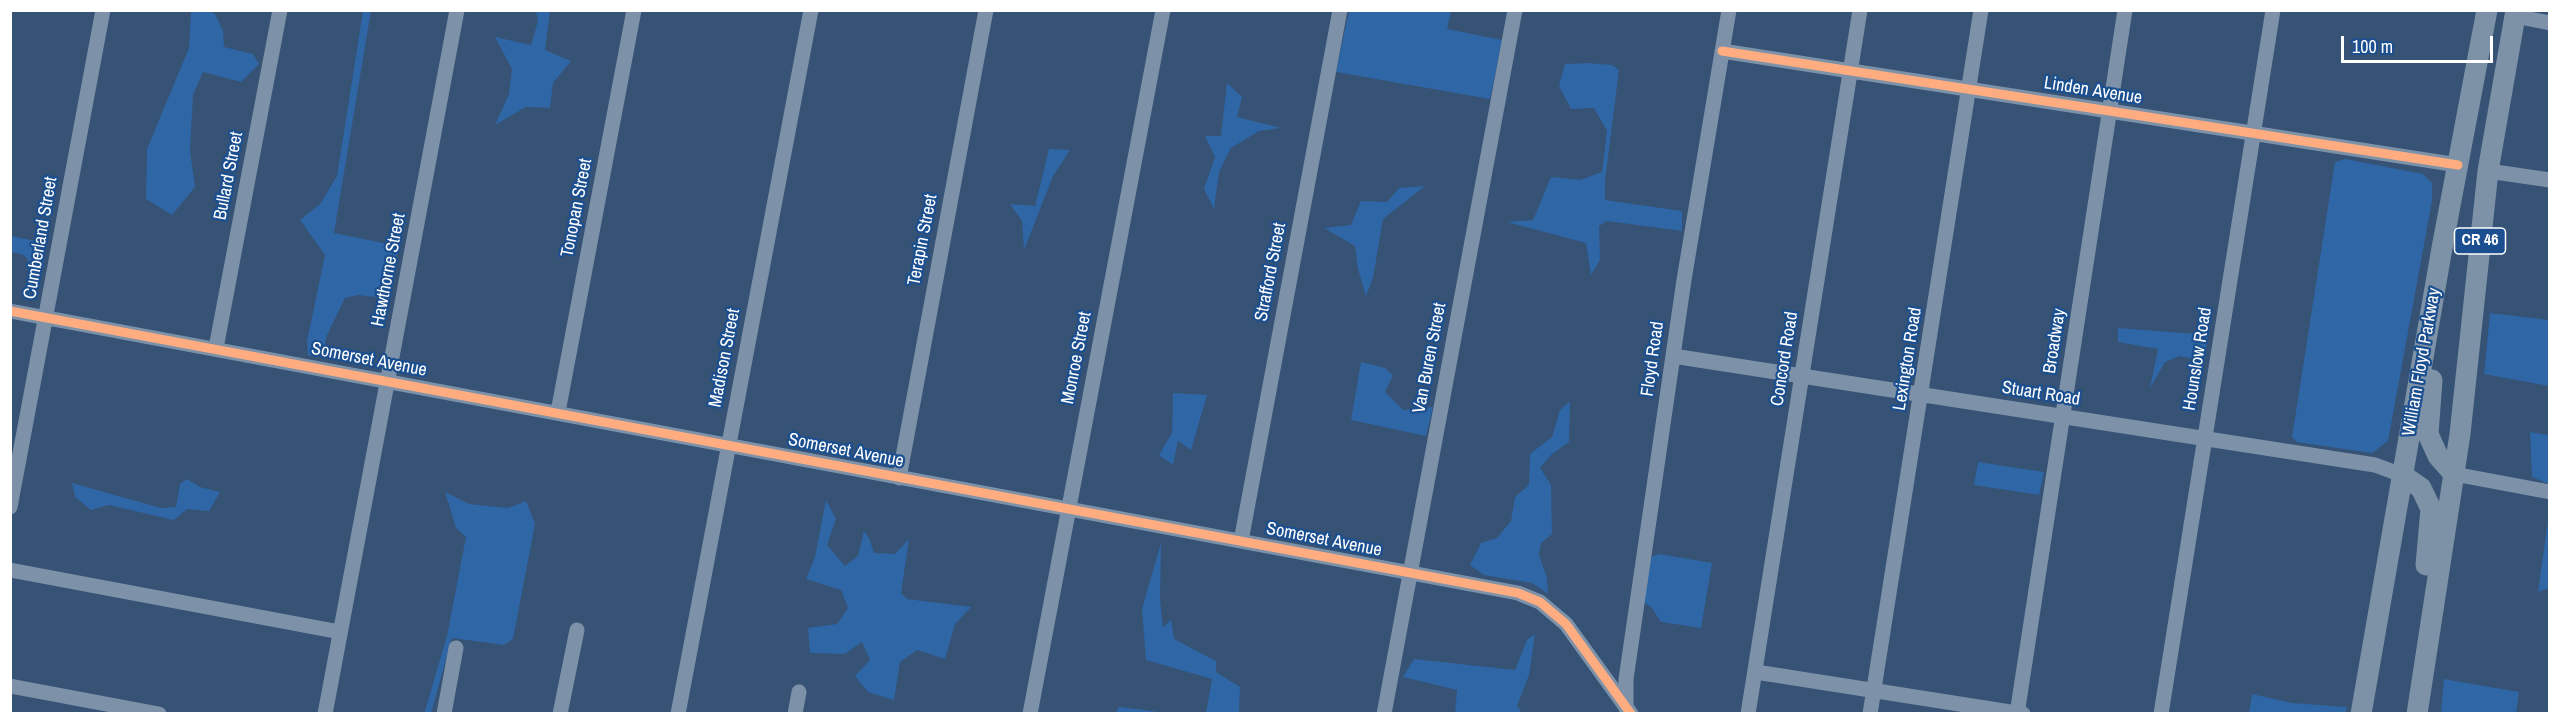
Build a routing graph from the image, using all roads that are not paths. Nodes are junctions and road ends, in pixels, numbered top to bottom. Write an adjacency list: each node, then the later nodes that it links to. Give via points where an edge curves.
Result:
1 (103, 10): 28 (street, Cumberland Street)
2 (280, 10): 29 (street, Bullard Street)
3 (457, 10): 32 (street, Hawthorne Street)
4 (634, 10): 34 (street, Tonopan Street)
5 (811, 10): 37 (street, Madison Street)
6 (986, 10): 40 (street, Terapin Street)
7 (1163, 10): 43 (street, Monroe Street)
8 (1340, 10): 44 (street, Strafford Street)
9 (1515, 10): 46 (street, Van Buren Street)
10 (1729, 10): 18 (street, Floyd Road)
11 (1860, 10): 19 (street, Concord Road)
12 (1981, 10): 20 (street, Lexington Road)
13 (2125, 10): 21 (street, Broadway)
14 (2273, 10): 22 (street, Hounslow Road)
15 (2487, 10): 23 (highway, William Floyd Parkway / CR 46)
16 (2516, 13): 17 (street); 24 (highway, CR 46)
17 (2550, 23)
18 (1722, 51): 19 (street, Linden Avenue); 30 (street, Floyd Road)
19 (1851, 70): 20 (street, Linden Avenue); 31 (street, Concord Road)
20 (1968, 89): 21 (street, Linden Avenue); 33 (street, Lexington Road)
21 (2110, 111): 22 (street, Linden Avenue); 35 (street, Broadway)
22 (2253, 133): 23 (street, Linden Avenue); 36 (street, Hounslow Road)
23 (2458, 165): 26 (highway, William Floyd Parkway / CR 46)
24 (2488, 171): 25 (street); 38 (highway, CR 46)
25 (2550, 180)
26 (2442, 248): 38 (highway, via 2444,284 2427,428 2435,451); 39 (highway, William Floyd Parkway / CR 46)
27 (10, 311): 28 (street, Somerset Avenue)
28 (46, 318): 29 (street, Somerset Avenue); 42 (street, Cumberland Street)
29 (216, 348): 32 (street, Somerset Avenue)
30 (1673, 356): 31 (street, Stuart Road); 55 (street, Floyd Road, via 1626,679)
31 (1802, 376): 33 (street, Stuart Road); 50 (street, Concord Road)
32 (388, 381): 34 (street, Somerset Avenue); 48 (street, Hawthorne Street)
33 (1922, 395): 35 (street, Stuart Road); 53 (street, Lexington Road)
34 (558, 412): 37 (street, Somerset Avenue)
35 (2064, 417): 36 (street, Stuart Road); 56 (street, Broadway)
36 (2205, 439): 39 (street, Stuart Road, via 2375,465); 67 (street, Hounslow Road)
37 (728, 446): 40 (street, Somerset Avenue); 61 (street, Madison Street)
38 (2454, 474): 41 (street); 51 (highway, CR 46)
39 (2402, 475): 51 (highway, via 2424,492 2432,515 2421,625); 68 (highway, William Floyd Parkway / CR 46)
40 (899, 477): 43 (street, Somerset Avenue)
41 (2550, 492)
42 (10, 507)
43 (1069, 509): 44 (street, Somerset Avenue); 63 (street, Monroe Street)
44 (1241, 541): 46 (street, Somerset Avenue)
45 (10, 570): 48 (street)
46 (1410, 572): 55 (street, Somerset Avenue, via 1518,592 1540,602 1566,624); 64 (street, Van Buren Street)
47 (576, 630): 60 (street)
48 (340, 632): 58 (street, Hawthorne Street)
49 (456, 648): 59 (street)
50 (1756, 672): 53 (street); 65 (street, Concord Road)
51 (2422, 676): 69 (highway, CR 46)
52 (10, 686): 57 (street)
53 (1874, 690): 56 (street); 66 (street, Lexington Road)
54 (799, 692): 62 (street)
55 (1628, 711)
56 (2019, 713)
57 (159, 714)
58 (325, 714)
59 (444, 714)
60 (560, 714)
61 (678, 714)
62 (795, 714)
63 (1030, 714)
64 (1384, 714)
65 (1748, 714)
66 (1870, 714)
67 (2161, 714)
68 (2361, 714)
69 (2416, 714)

